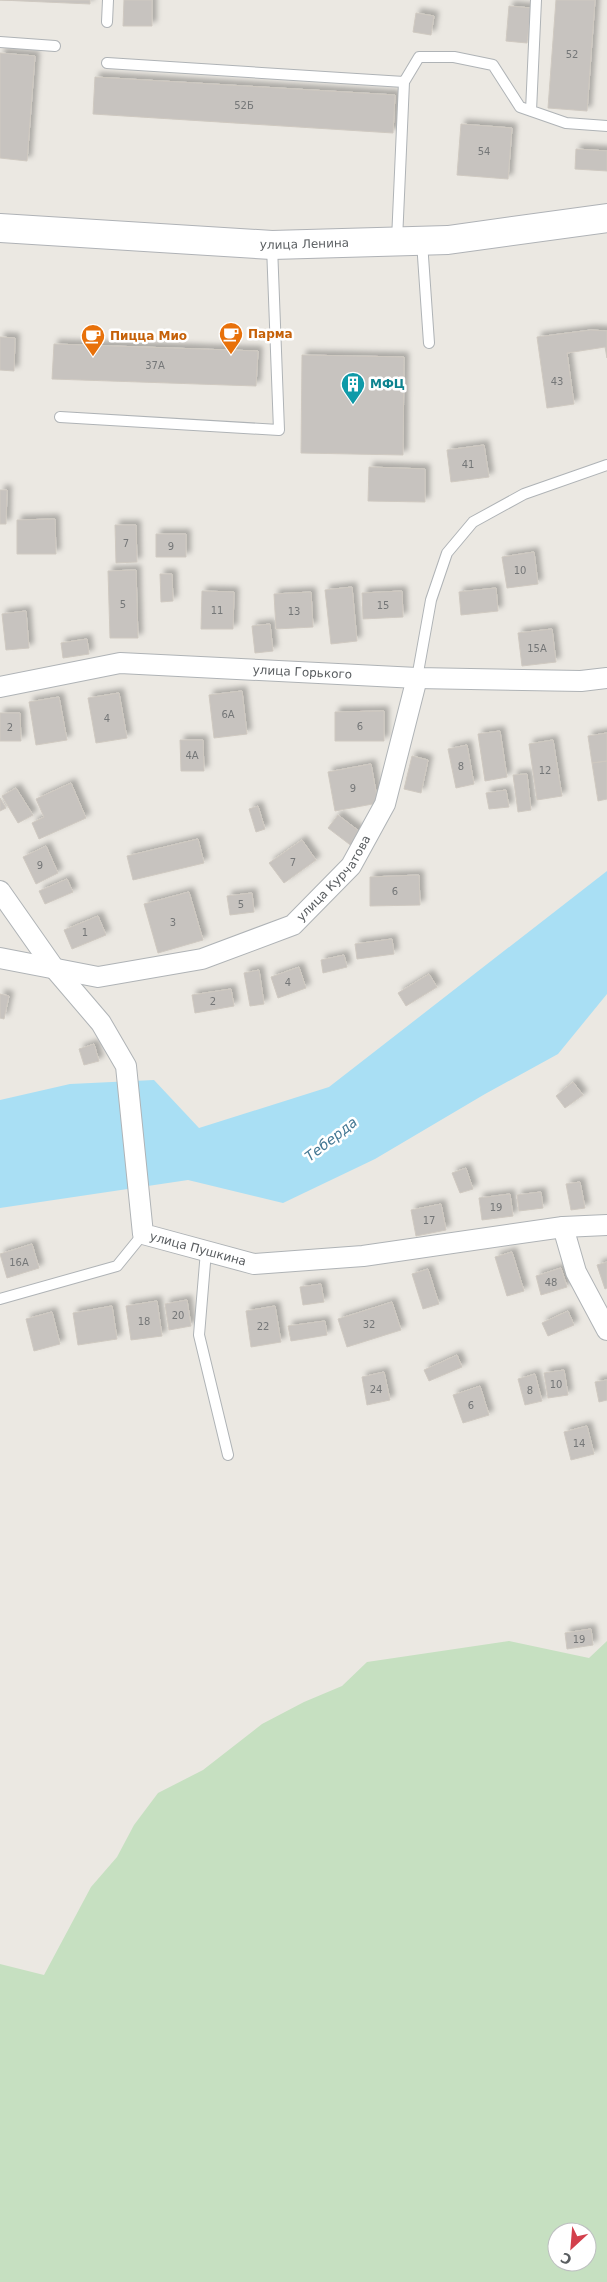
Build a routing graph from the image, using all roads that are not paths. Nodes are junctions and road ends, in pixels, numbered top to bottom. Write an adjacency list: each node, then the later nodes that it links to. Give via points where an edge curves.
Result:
1 (108, 0): 3 (lane)
2 (536, 0): 8 (lane)
3 (107, 22)
4 (0, 42): 5 (lane)
5 (55, 46)
6 (107, 62): 7 (lane)
7 (404, 82): 8 (lane, via 419,57 454,57 493,65 520,107); 12 (lane)
8 (531, 111): 9 (lane, via 566,123)
9 (607, 126)
10 (607, 218): 12 (main road, улица Ленина, via 448,240)
11 (0, 228): 13 (main road, улица Ленина)
12 (409, 241): 13 (main road, улица Ленина); 14 (lane)
13 (272, 245): 15 (lane, via 279,430)
14 (429, 343)
15 (60, 417)
16 (607, 465): 17 (lane, via 524,494 473,522 447,553 431,600)
17 (417, 678): 18 (street, улица Горького, via 581,681); 19 (street, улица Горького, via 120,663); 22 (street, улица Курчатова, via 385,804 351,866 293,925 202,959 98,977)
18 (607, 678)
19 (0, 687)
20 (0, 891): 22 (street, улица Пушкина)
21 (0, 958): 22 (street, улица Курчатова)
22 (54, 968): 25 (street, улица Пушкина, via 102,1023 126,1066)
23 (607, 1224): 24 (street, улица Пушкина)
24 (563, 1227): 26 (street, улица Пушкина, via 363,1256 254,1264); 28 (street, via 576,1272)
25 (143, 1234): 26 (street, улица Пушкина); 27 (lane, via 117,1266)
26 (206, 1251): 29 (lane, via 199,1335)
27 (0, 1299)
28 (607, 1330)
29 (228, 1455)

